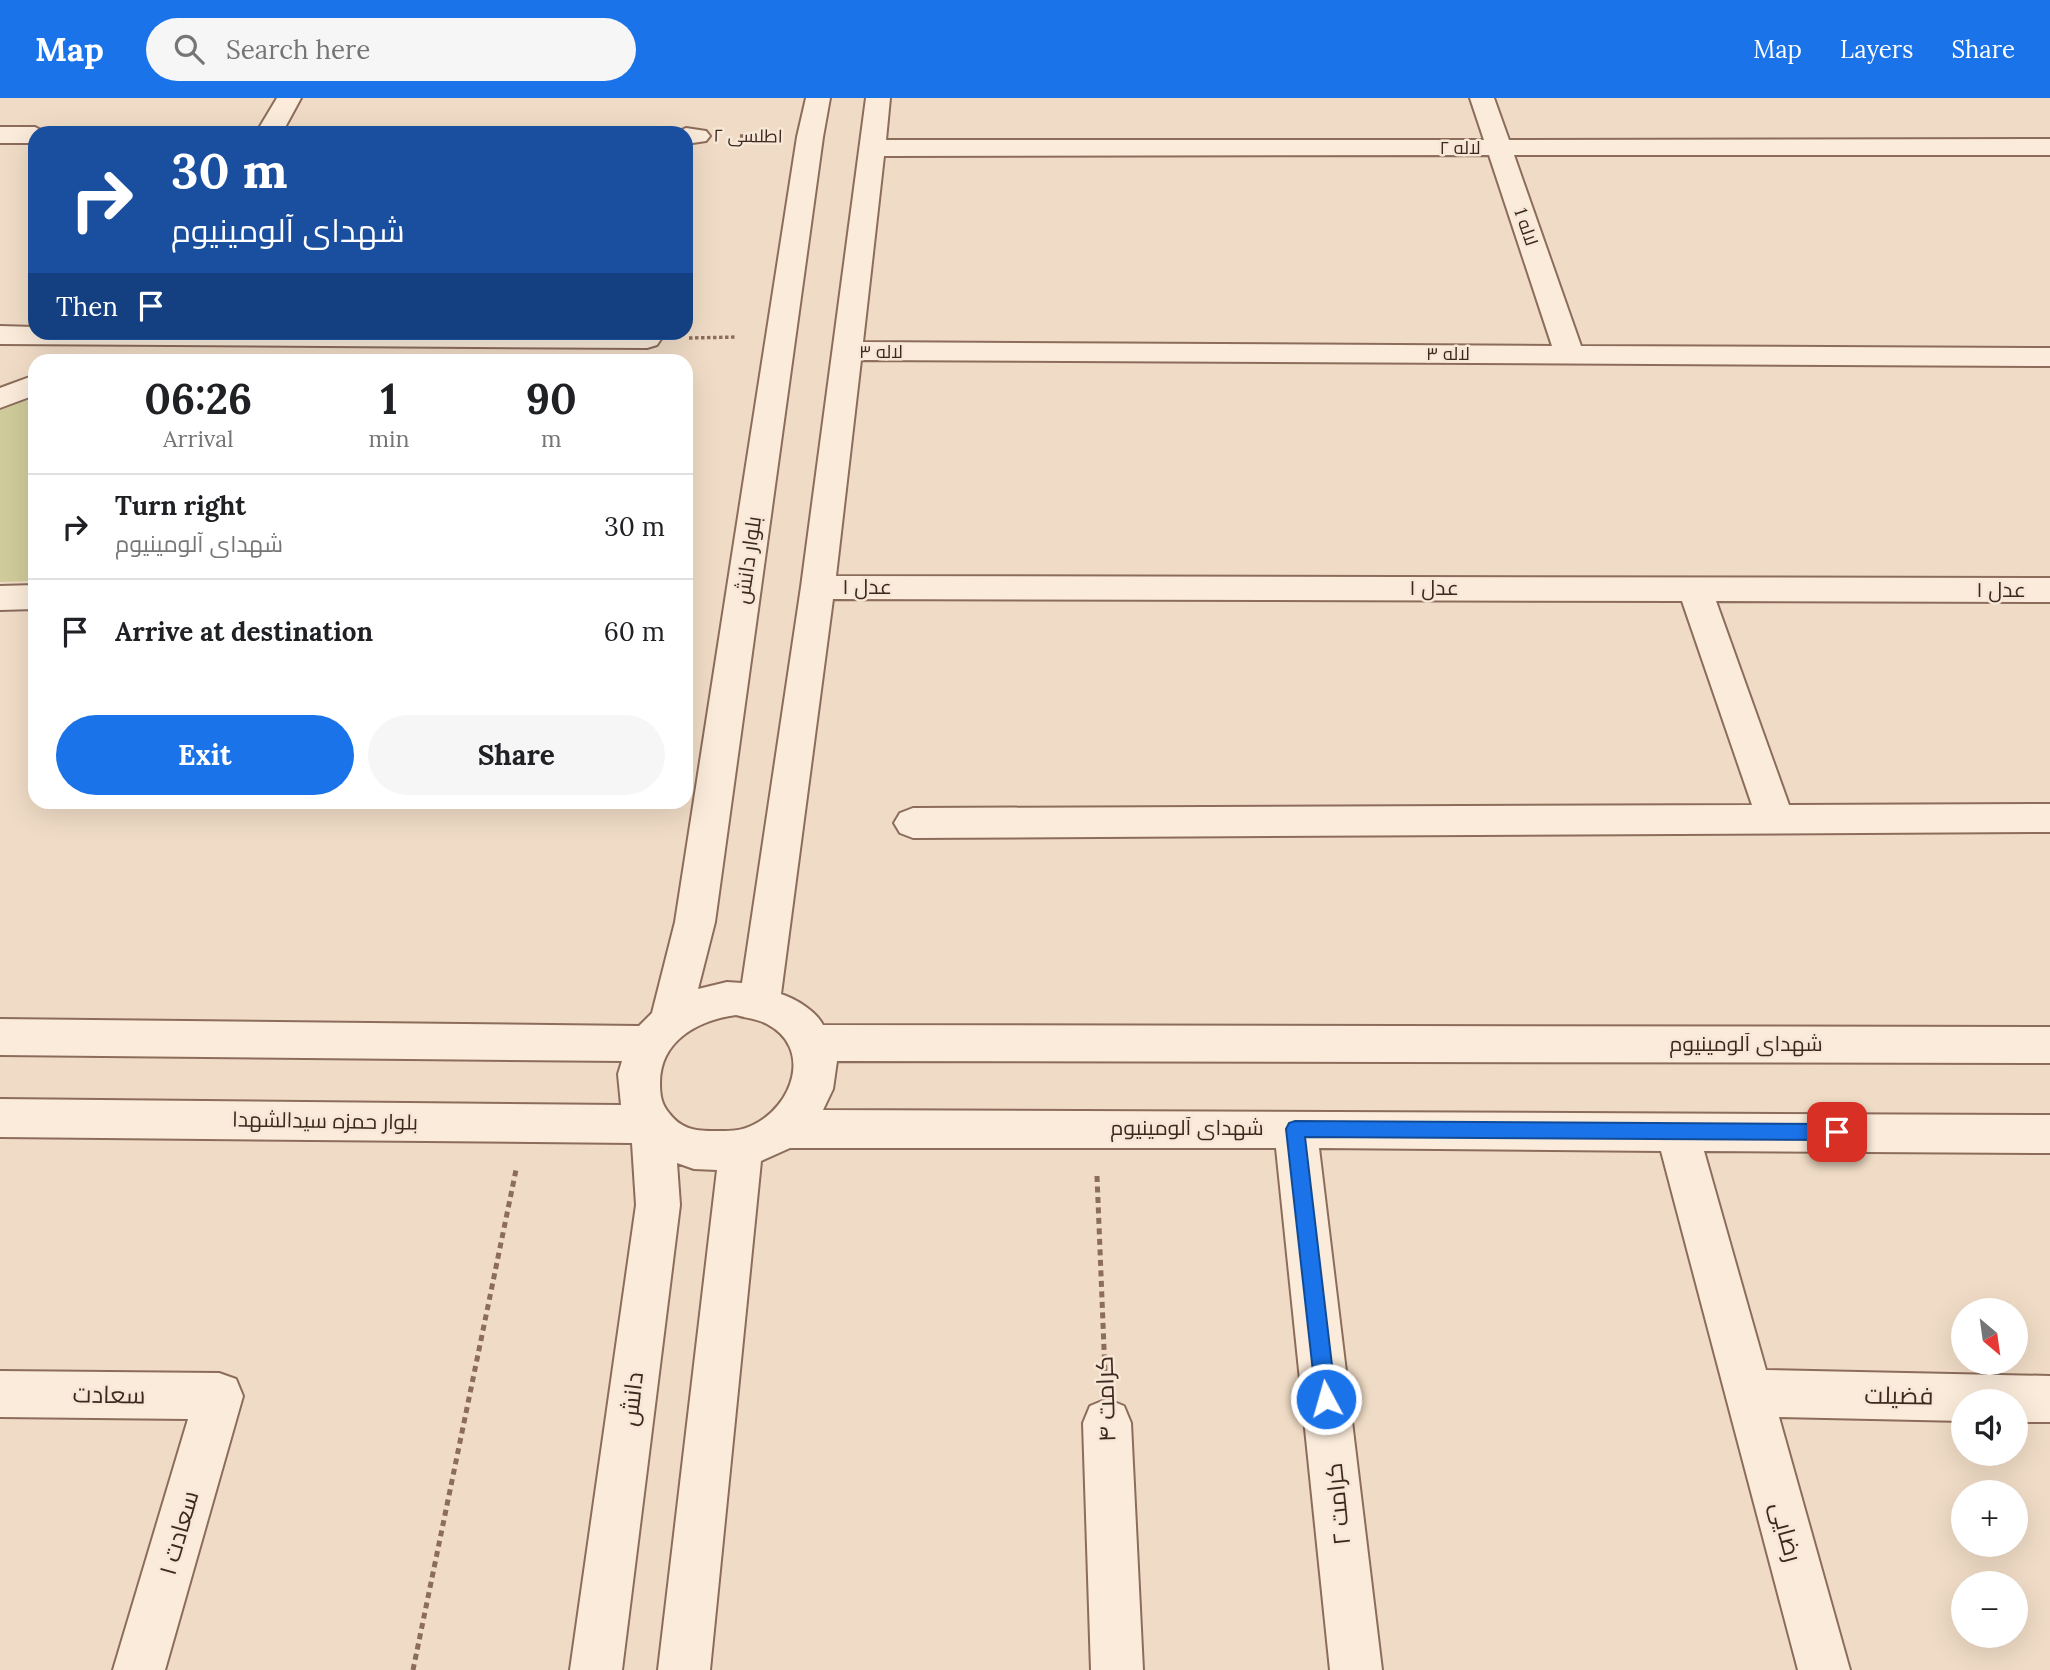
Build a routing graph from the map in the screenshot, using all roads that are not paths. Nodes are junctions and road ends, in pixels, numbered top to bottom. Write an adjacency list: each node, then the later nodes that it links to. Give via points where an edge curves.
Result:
1 (289, 98): 5 (street)
2 (818, 98): 25 (street, بلوار دانش, via 695,922)
3 (878, 98): 8 (street)
4 (1482, 98): 9 (street, لاله 1)
5 (273, 126)
6 (0, 135): 7 (street)
7 (28, 135)
8 (871, 148): 9 (street, لاله ۲); 13 (street)
9 (1499, 148): 10 (street, لاله ۲); 14 (street, لاله 1)
10 (2050, 148)
11 (0, 335): 12 (street)
12 (28, 335)
13 (847, 351): 14 (street, لاله ۳); 18 (street)
14 (1570, 355): 15 (street, لاله ۳)
15 (2050, 357)
16 (28, 387): 17 (street)
17 (0, 399)
18 (818, 587): 19 (street, عدل ۱); 24 (street)
19 (1695, 589): 20 (street, عدل ۱); 22 (street)
20 (2050, 590)
21 (2050, 818): 22 (street)
22 (1775, 819): 23 (street)
23 (913, 822)
24 (760, 1001): 25 (street, via 713,1000 691,1009); 27 (street, via 792,1016)
25 (660, 1032): 26 (street); 30 (street, via 640,1064 637,1085 640,1105)
26 (0, 1037)
27 (812, 1043): 28 (street, شهدای آلومینیوم); 31 (street, via 817,1065 814,1088 803,1110)
28 (2050, 1045)
29 (0, 1118): 30 (street, بلوار حمزه سیدالشهدا)
30 (652, 1125): 35 (street, via 670,1141 691,1150); 42 (street, دانش, via 657,1205)
31 (785, 1129): 32 (street, شهدای آلومینیوم); 35 (street)
32 (1295, 1129): 33 (street, شهدای آلومینیوم); 45 (street, کرامت ۲)
33 (1677, 1131): 34 (street, شهدای آلومینیوم); 36 (street, رضایی)
34 (2050, 1134)
35 (741, 1150): 43 (street)
36 (1748, 1393): 39 (street, فضیلت); 46 (street, رضایی)
37 (0, 1394): 38 (street, سعادت)
38 (219, 1396): 41 (street, سعادت ۱)
39 (2050, 1399)
40 (1107, 1423): 44 (street, کرامت ۴)
41 (139, 1670)
42 (596, 1670)
43 (684, 1670)
44 (1116, 1670)
45 (1356, 1670)
46 (1824, 1670)

